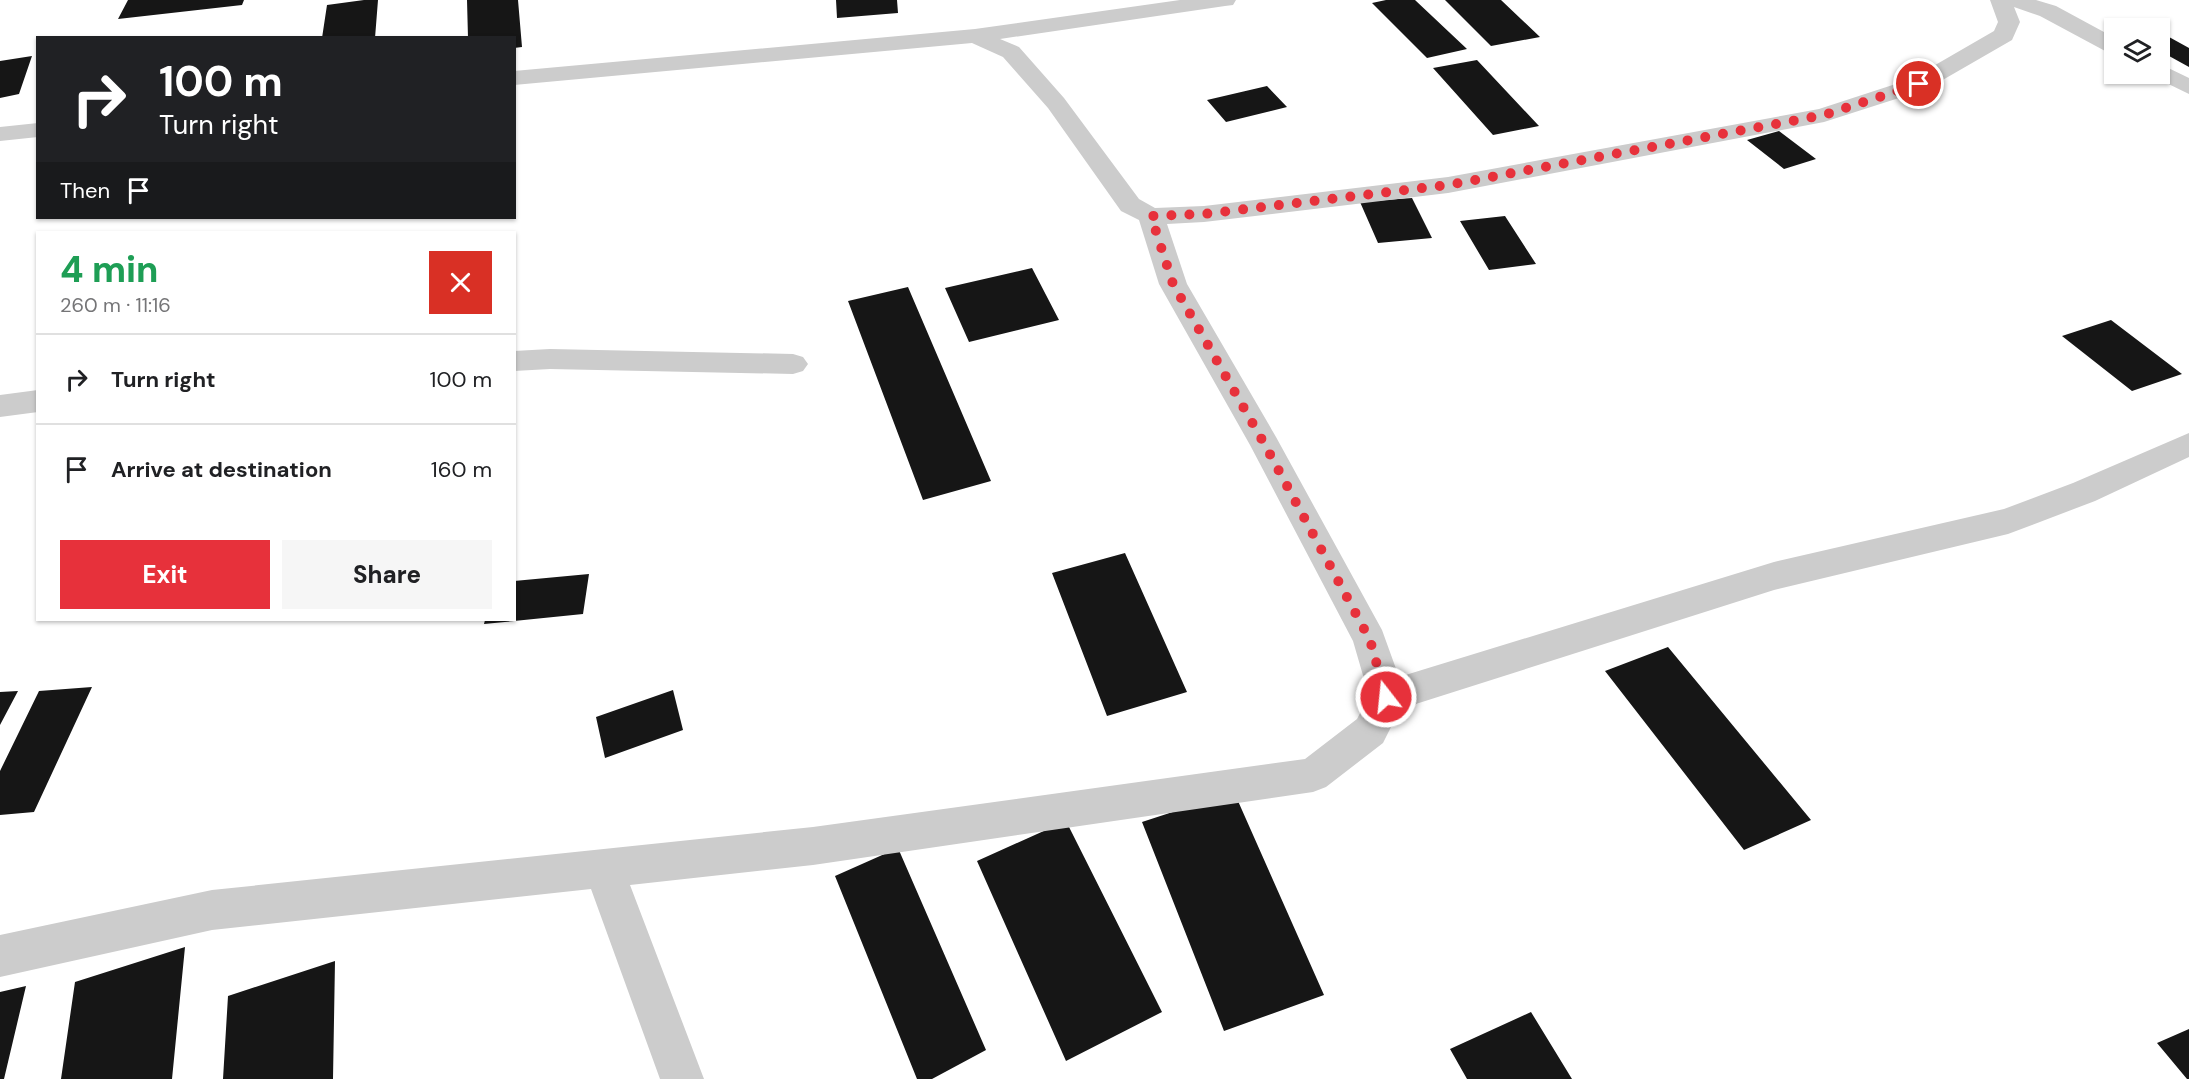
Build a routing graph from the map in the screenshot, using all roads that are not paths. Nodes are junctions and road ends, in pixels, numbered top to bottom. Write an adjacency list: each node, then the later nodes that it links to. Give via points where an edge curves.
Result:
1 (1225, 0): 4 (street)
2 (2001, 0): 11 (street, via 2009,22 2004,34 1919,84 1824,115 1448,185 1204,214)
3 (2015, 0): 5 (street, via 2048,11)
4 (975, 36): 7 (street); 11 (street, via 1011,52 1056,103 1130,205)
5 (2104, 41)
6 (2170, 77): 8 (street)
7 (516, 78)
8 (2189, 87)
9 (36, 130): 10 (street)
10 (0, 134)
11 (1151, 216): 17 (street, via 1173,284 1370,640)
12 (516, 361): 13 (street)
13 (793, 364)
14 (36, 401): 15 (street)
15 (0, 406)
16 (2189, 444): 17 (street, via 2084,492 2008,521 1774,576)
17 (1386, 697): 18 (street, via 1370,731 1313,775 813,846)
18 (604, 868): 19 (street, via 212,910); 20 (street)
19 (0, 956)
20 (682, 1079)

